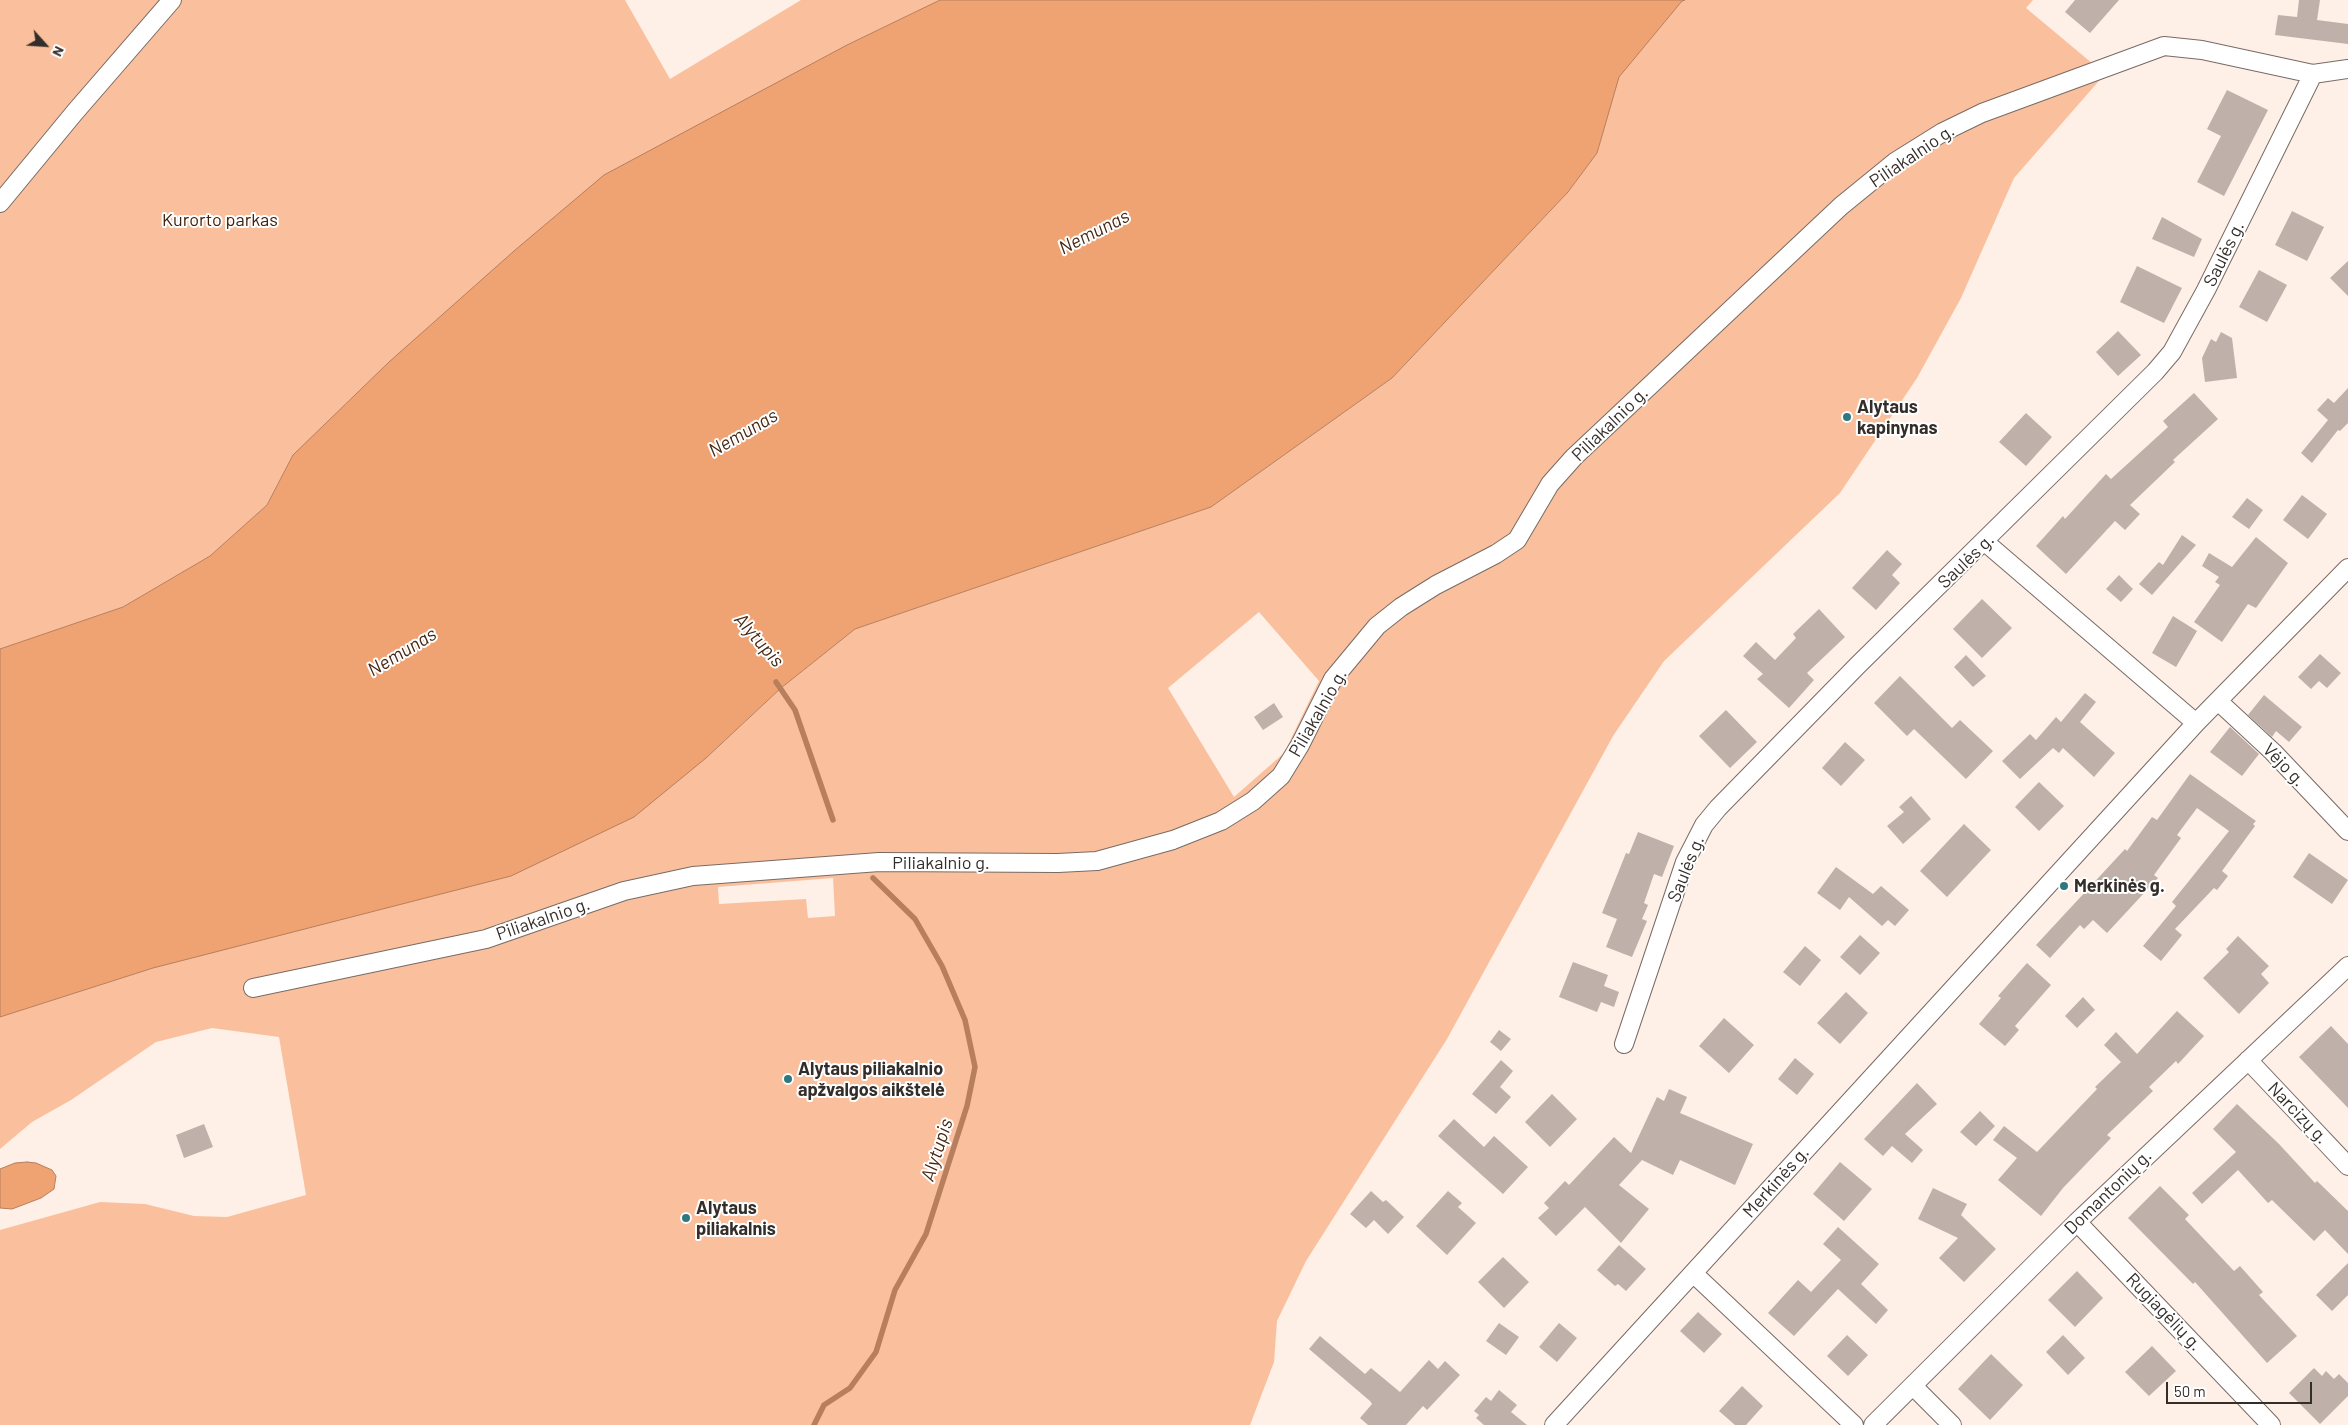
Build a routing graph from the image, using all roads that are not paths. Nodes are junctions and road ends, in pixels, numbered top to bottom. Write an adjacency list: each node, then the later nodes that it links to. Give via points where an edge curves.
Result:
1 (172, 0): 4 (street)
2 (2348, 70): 3 (street, Piliakalnio g.)
3 (2313, 74): 5 (street, Saulės g., via 2172,352); 11 (street, Piliakalnio g., via 2202,50 2164,46 1982,112 1896,162 1841,206 1574,457 1550,484 1517,540 1436,585 1377,626 1333,679 1281,776 1253,801 1221,821 1173,840 1097,861 879,862 693,876 624,891 486,938)
4 (0, 203)
5 (1985, 542): 8 (street); 12 (street, Saulės g., via 1858,665 1704,825 1685,862)
6 (2348, 568): 7 (street, Merkinės g.)
7 (2218, 701): 8 (street, Merkinės g.); 9 (street, Vėjo g., via 2273,752)
8 (2196, 723): 16 (street, Merkinės g.)
9 (2348, 831)
10 (2348, 966): 13 (street, Domantonių g.)
11 (253, 988)
12 (1624, 1044)
13 (2248, 1060): 14 (street, Narcizų g.); 15 (street, Domantonių g.)
14 (2348, 1166)
15 (2077, 1222): 17 (street, Domantonių g.); 22 (street, Rugiagėlių g.)
16 (1693, 1273): 18 (street, Merkinės g.); 19 (street)
17 (1914, 1387): 20 (street, Domantonių g.); 21 (street)
18 (1554, 1425)
19 (1854, 1425)
20 (1873, 1425)
21 (1952, 1425)
22 (2271, 1425)

